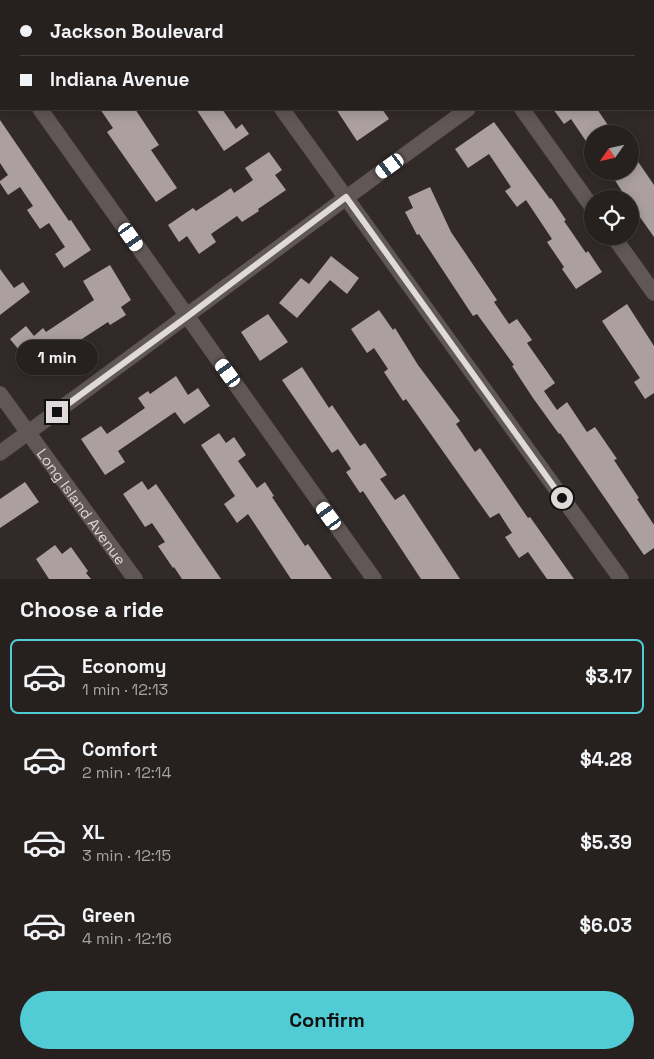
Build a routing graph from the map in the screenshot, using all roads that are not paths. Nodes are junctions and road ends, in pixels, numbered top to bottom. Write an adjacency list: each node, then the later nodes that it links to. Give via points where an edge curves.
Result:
1 (41, 110): 9 (street)
2 (283, 110): 6 (street)
3 (467, 110): 6 (street)
4 (523, 110): 5 (street)
5 (584, 196)
6 (346, 197): 9 (street); 15 (street)
7 (619, 245): 8 (street)
8 (654, 293)
9 (188, 316): 11 (street); 14 (street)
10 (0, 394): 11 (street, Long Island Avenue)
11 (28, 433): 12 (street); 13 (street, Long Island Avenue)
12 (0, 453)
13 (135, 579)
14 (374, 579)
15 (621, 579)

